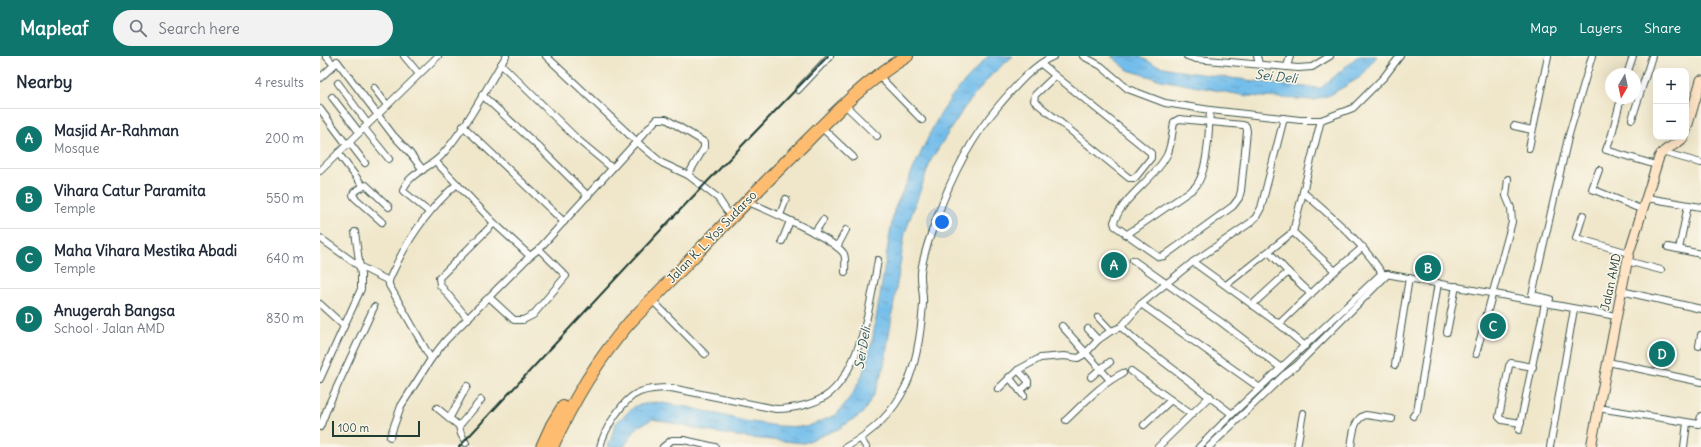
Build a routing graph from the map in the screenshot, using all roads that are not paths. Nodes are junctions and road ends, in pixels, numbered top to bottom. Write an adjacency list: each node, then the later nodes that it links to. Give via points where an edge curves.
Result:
1 (326, 56): 23 (street)
2 (404, 56): 26 (street)
3 (438, 56): 26 (street)
4 (506, 56): 20 (street)
5 (546, 56): 56 (street)
6 (830, 56): 33 (street)
7 (894, 56): 85 (highway, Jalan K. L. Yos Sudarso, via 852,87)
8 (907, 56): 27 (highway, Jalan K. L. Yos Sudarso)
9 (1054, 56): 21 (street)
10 (1082, 56): 41 (street, via 1101,66 1128,89 1146,97 1165,103)
11 (1187, 56): 22 (street)
12 (1257, 56): 22 (street)
13 (1290, 56): 24 (street)
14 (1330, 56): 24 (street, via 1312,67)
15 (1400, 56): 46 (street, via 1384,77 1353,108)
16 (1548, 56): 53 (street)
17 (1592, 56): 129 (street, via 1568,138 1532,295)
18 (1633, 56): 25 (street)
19 (1652, 56): 44 (street)
20 (501, 64): 34 (street); 67 (street, via 577,139)
21 (1041, 64): 28 (street); 191 (street, via 1023,79 990,115 956,168 930,237 921,272 923,301 920,336 910,378 895,406)
22 (1259, 64): 24 (street)
23 (334, 65): 29 (street); 42 (street, via 337,61)
24 (1287, 67)
25 (1629, 68)
26 (419, 74): 39 (street)
27 (878, 74): 37 (highway, Jalan K. L. Yos Sudarso); 45 (street)
28 (1055, 76): 28 (street, via 1151,153 1151,158 1135,178 1129,178 1034,101 1035,95)
29 (320, 78)
30 (1701, 80): 36 (street)
31 (338, 83): 52 (street)
32 (374, 88): 39 (street)
33 (798, 90)
34 (482, 95): 49 (street); 76 (street)
35 (332, 97): 52 (street)
36 (1698, 99): 48 (street)
37 (844, 104): 51 (highway, Jalan K. L. Yos Sudarso); 54 (street)
38 (1620, 104): 66 (street, via 1606,150)
39 (387, 105): 42 (street)
40 (320, 109): 57 (street)
41 (1210, 110): 43 (street); 47 (street)
42 (377, 115): 52 (street); 68 (street)
43 (1284, 118): 46 (street); 111 (street, via 1258,214 1250,223)
44 (1632, 119)
45 (922, 120)
46 (1321, 120): 75 (street)
47 (1209, 122): 97 (street, via 1204,170 1199,182 1193,189); 97 (street, via 1179,119 1174,122 1167,155 1156,171 1137,189 1115,220 1115,226); 97 (street, via 1243,124 1247,128 1241,191 1236,204 1163,257 1157,256)
48 (1689, 123)
49 (463, 126): 63 (street); 91 (street)
50 (1514, 126): 53 (street)
51 (821, 127): 61 (street); 79 (highway, Jalan K. L. Yos Sudarso)
52 (364, 128): 57 (street); 62 (street)
53 (1532, 130): 58 (street)
54 (877, 136)
55 (1681, 140): 59 (street)
56 (636, 142): 67 (street); 71 (street, via 662,163); 71 (street, via 657,119 662,118 702,140 704,148)
57 (348, 144): 60 (street); 64 (street)
58 (1529, 148)
59 (1662, 152): 65 (street); 66 (street, Jalan AMD)
60 (338, 153): 70 (street); 74 (street)
61 (853, 157)
62 (389, 159)
63 (436, 162): 68 (street); 73 (street)
64 (365, 163)
65 (1701, 163)
66 (1656, 165): 77 (street, Jalan AMD)
67 (612, 168): 76 (street)
68 (422, 170): 84 (street, via 405,184 403,191)
69 (1599, 170): 83 (street, via 1592,188)
70 (320, 171)
71 (688, 175): 85 (street, via 718,198)
72 (1508, 180): 126 (street, via 1506,196 1511,208 1512,222)
73 (457, 184): 84 (street); 92 (street)
74 (363, 186): 81 (street, via 366,185); 90 (street, via 354,192 354,197)
75 (1303, 192): 95 (street); 102 (street)
76 (588, 196): 91 (street)
77 (1647, 198): 80 (street); 83 (street, Jalan AMD)
78 (786, 200): 86 (street)
79 (746, 201): 85 (highway, Jalan K. L. Yos Sudarso); 86 (street)
80 (1688, 205): 82 (street); 104 (street)
81 (389, 207)
82 (1701, 207)
83 (1643, 210): 108 (street, Jalan AMD)
84 (429, 212): 119 (street, via 413,234)
85 (729, 213): 128 (highway, Jalan K. L. Yos Sudarso); 193 (highway, Jalan K. L. Yos Sudarso, via 617,324 575,386)
86 (780, 215): 89 (street)
87 (1583, 215): 108 (street, via 1576,238)
88 (823, 220): 96 (street)
89 (790, 221): 96 (street); 99 (street)
90 (382, 222)
91 (564, 222): 103 (street)
92 (494, 223): 107 (street); 139 (street, via 439,278 440,285)
93 (846, 230): 100 (street)
94 (355, 232): 112 (street)
95 (1293, 232): 105 (street); 114 (street)
96 (814, 233): 100 (street)
97 (1126, 235)
98 (320, 238): 112 (street)
99 (782, 240)
100 (837, 247): 115 (street, via 845,257)
101 (1668, 247): 104 (street)
102 (1363, 248): 114 (street); 117 (street)
103 (539, 249): 107 (street); 127 (street, via 566,276 533,315 523,320 514,320)
104 (1679, 249): 106 (street)
105 (1269, 252): 116 (street); 122 (street)
106 (1701, 254)
107 (530, 256): 127 (street)
108 (1628, 257): 113 (street); 124 (street, Jalan AMD)
109 (878, 260): 195 (street, via 872,296 856,354 848,371 830,393 819,400 793,408 776,409 671,388 656,388 639,392 623,405 611,422)
110 (1133, 260): 121 (street)
111 (1193, 262): 121 (street); 122 (street)
112 (359, 266): 119 (street); 141 (street, via 362,275 361,289)
113 (1661, 270)
114 (1335, 271): 125 (street)
115 (845, 272)
116 (1288, 272): 125 (street); 133 (street)
117 (1385, 274): 118 (street); 149 (street); 202 (street, via 1296,366)
118 (1409, 278): 120 (street); 157 (street)
119 (389, 281): 154 (street)
120 (1438, 283): 123 (street); 180 (street, via 1417,411)
121 (1167, 284): 132 (street); 159 (street)
122 (1226, 285): 133 (street)
123 (1456, 286): 126 (street); 146 (street)
124 (1621, 291): 136 (street); 137 (street, Jalan AMD)
125 (1311, 294): 140 (street)
126 (1492, 294): 130 (street); 153 (street)
127 (489, 297): 139 (street)
128 (652, 299): 151 (street); 194 (highway, Jalan K. L. Yos Sudarso, via 630,322 586,382)
129 (1550, 299)
130 (1545, 303): 135 (street); 158 (street)
131 (320, 304): 141 (street)
132 (1141, 304): 143 (street); 170 (street)
133 (1252, 305): 140 (street)
134 (374, 307): 189 (street)
135 (1574, 309): 137 (street); 205 (street)
136 (1701, 309)
137 (1616, 316): 156 (street, Jalan AMD)
138 (1098, 317): 145 (street)
139 (468, 319): 154 (street)
140 (1279, 324): 149 (street)
141 (344, 326): 166 (street)
142 (1062, 326): 152 (street)
143 (1121, 327): 145 (street); 172 (street)
144 (1088, 329): 148 (street)
145 (1111, 331): 148 (street)
146 (1447, 332)
147 (1701, 335): 150 (street)
148 (1098, 340): 152 (street)
149 (1305, 346): 159 (street)
150 (1699, 346)
151 (705, 354)
152 (1085, 354): 160 (street); 161 (street, via 1078,358 1040,358)
153 (1476, 354)
154 (431, 359): 190 (street, via 401,406)
155 (1110, 362): 160 (street)
156 (1608, 362): 168 (street); 176 (street, Jalan AMD)
157 (1395, 365)
158 (1533, 366): 158 (street, via 1511,363 1509,366 1499,417 1520,427)
159 (1281, 368): 170 (street)
160 (1100, 369): 165 (street); 167 (street)
161 (1018, 370): 164 (street); 164 (street, via 1028,382 1022,393)
162 (1131, 371): 174 (street)
163 (1123, 373): 167 (street)
164 (1009, 377): 171 (street)
165 (1091, 377)
166 (320, 379)
167 (1110, 380): 184 (street)
168 (1701, 382)
169 (467, 386): 182 (street)
170 (1260, 388): 179 (street)
171 (998, 389)
172 (1210, 396): 178 (street); 179 (street)
173 (481, 400): 187 (street)
174 (1170, 400): 178 (street); 188 (street)
175 (437, 408): 182 (street)
176 (1598, 408): 185 (street); 206 (street, Jalan AMD)
177 (1303, 413): 203 (street)
178 (1191, 414): 200 (street)
179 (1232, 414): 201 (street)
180 (1413, 416)
181 (1701, 416): 186 (street)
182 (449, 418): 187 (street)
183 (1392, 419): 204 (street, via 1362,416 1357,420)
184 (1066, 420)
185 (1688, 423): 186 (street); 207 (street)
186 (1700, 425)
187 (459, 426): 192 (street)
188 (1144, 426)
189 (320, 427)
190 (390, 437)
191 (861, 439): 198 (street); 199 (street)
192 (466, 443)
193 (542, 447)
194 (552, 447)
195 (600, 447)
196 (663, 447): 197 (street, via 672,440 684,440)
197 (715, 447)
198 (846, 447)
199 (866, 447)
200 (1158, 447)
201 (1199, 447)
202 (1209, 447)
203 (1297, 447)
204 (1351, 447)
205 (1550, 447)
206 (1591, 447)
207 (1684, 447)

